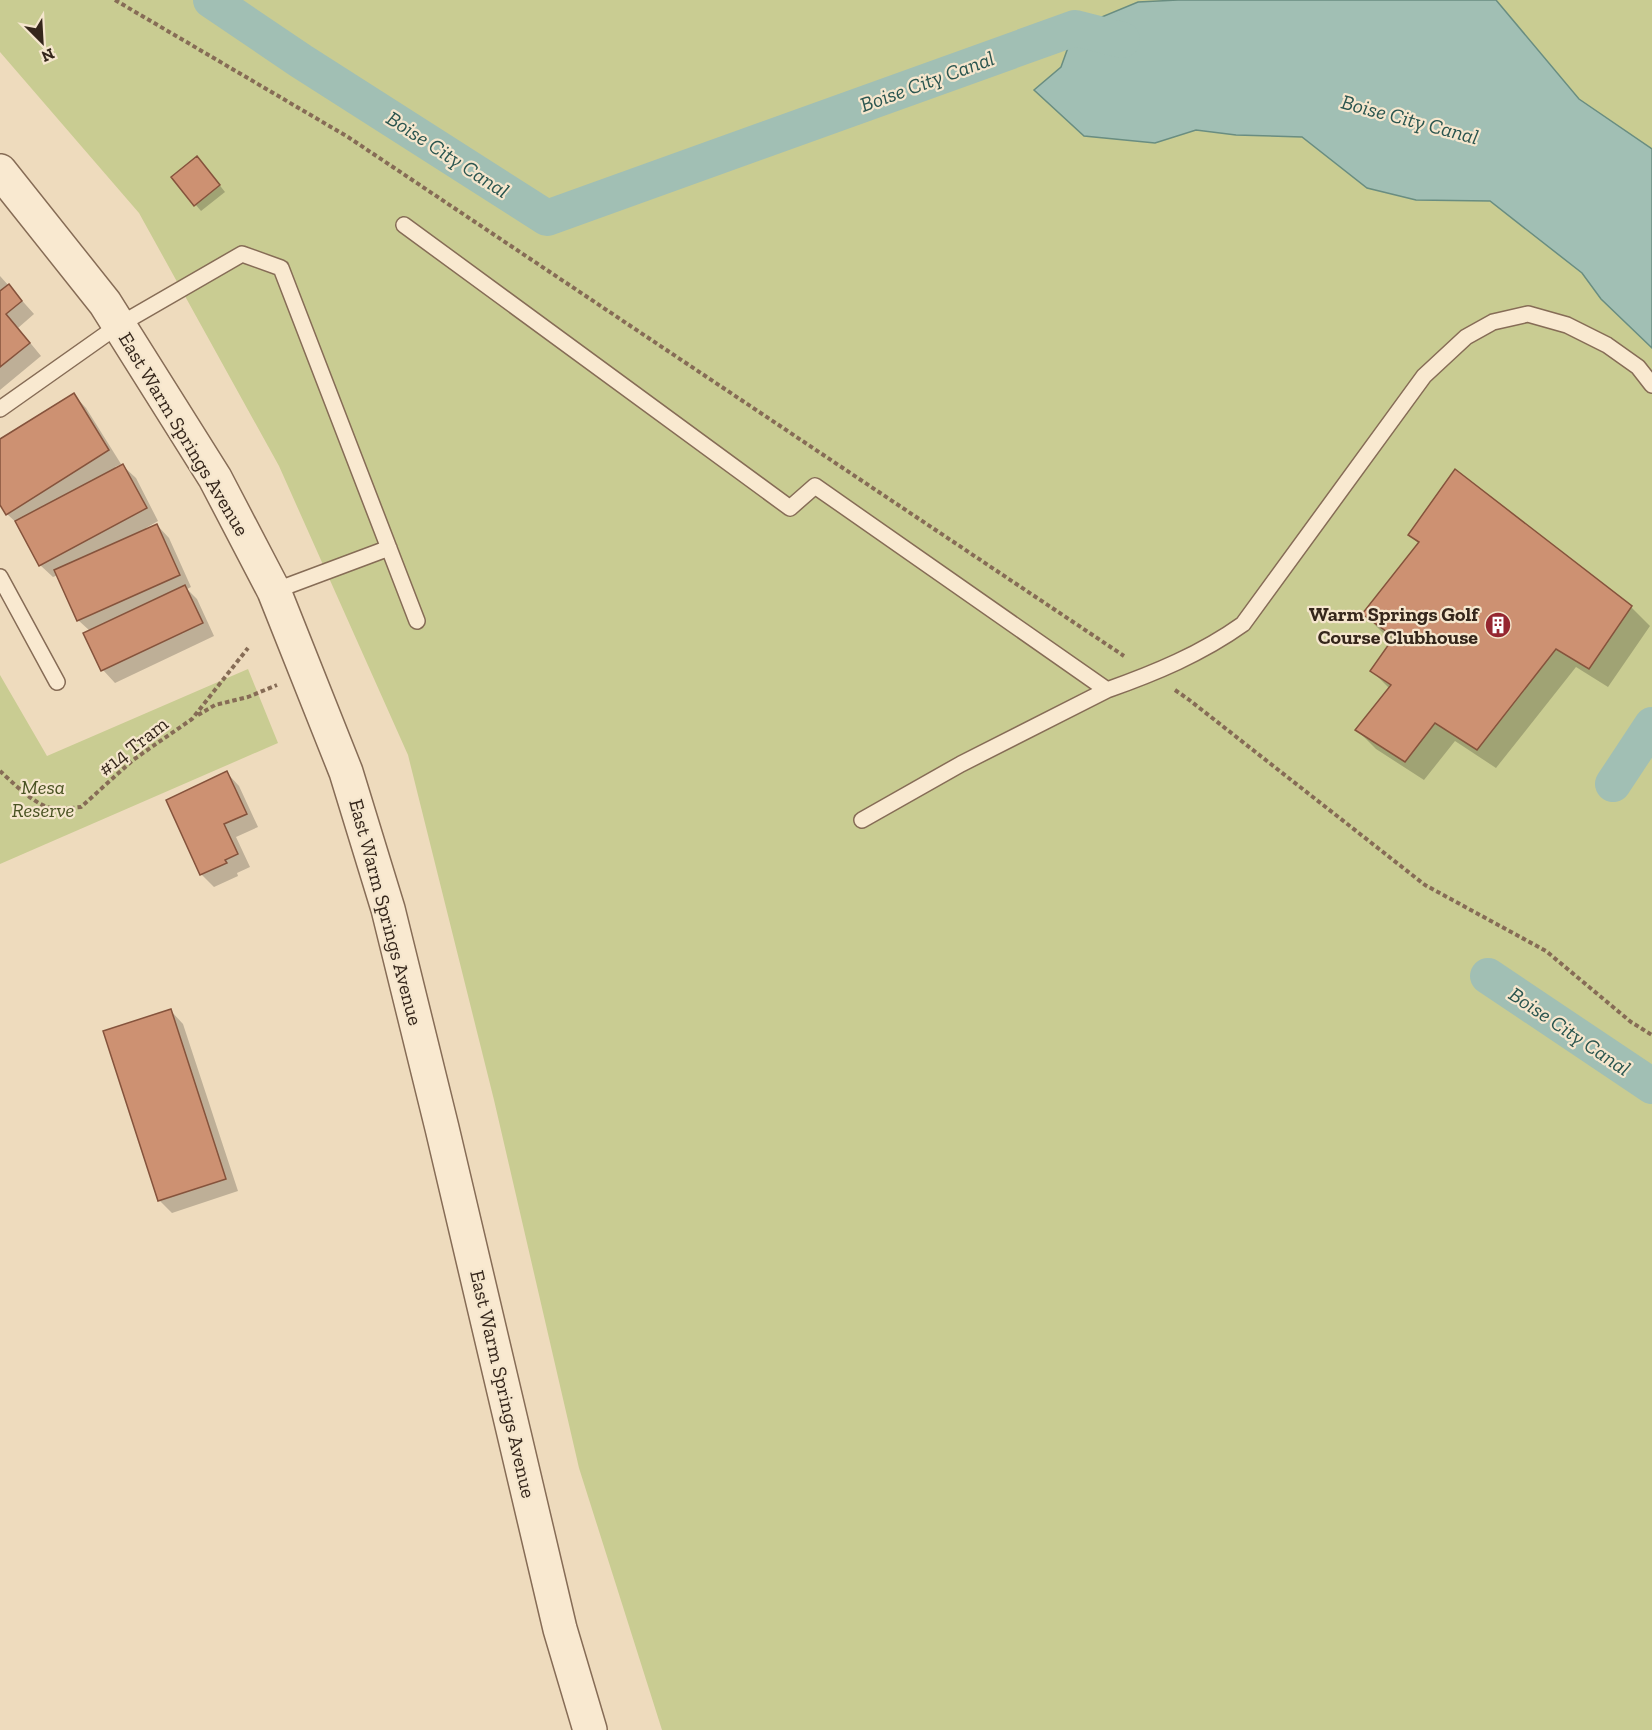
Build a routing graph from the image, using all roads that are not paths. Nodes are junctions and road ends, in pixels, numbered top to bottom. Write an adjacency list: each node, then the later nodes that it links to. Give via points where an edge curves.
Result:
1 (0, 171): 3 (street, East Warm Springs Avenue)
2 (404, 225): 11 (lane, via 790,508 815,486)
3 (119, 325): 5 (lane); 6 (lane, via 242,254 281,268); 8 (street, East Warm Springs Avenue, via 215,478)
4 (1652, 385): 11 (lane, via 1638,368 1607,345 1567,325 1528,314 1493,322 1466,337 1425,376 1243,624 1219,641 1150,675)
5 (0, 409)
6 (389, 548): 8 (lane); 9 (lane)
7 (0, 577): 10 (lane)
8 (274, 591): 13 (street, East Warm Springs Avenue, via 346,772 388,909 560,1629)
9 (417, 621)
10 (57, 682)
11 (1107, 690): 12 (lane, via 961,764)
12 (862, 820)
13 (591, 1730)

